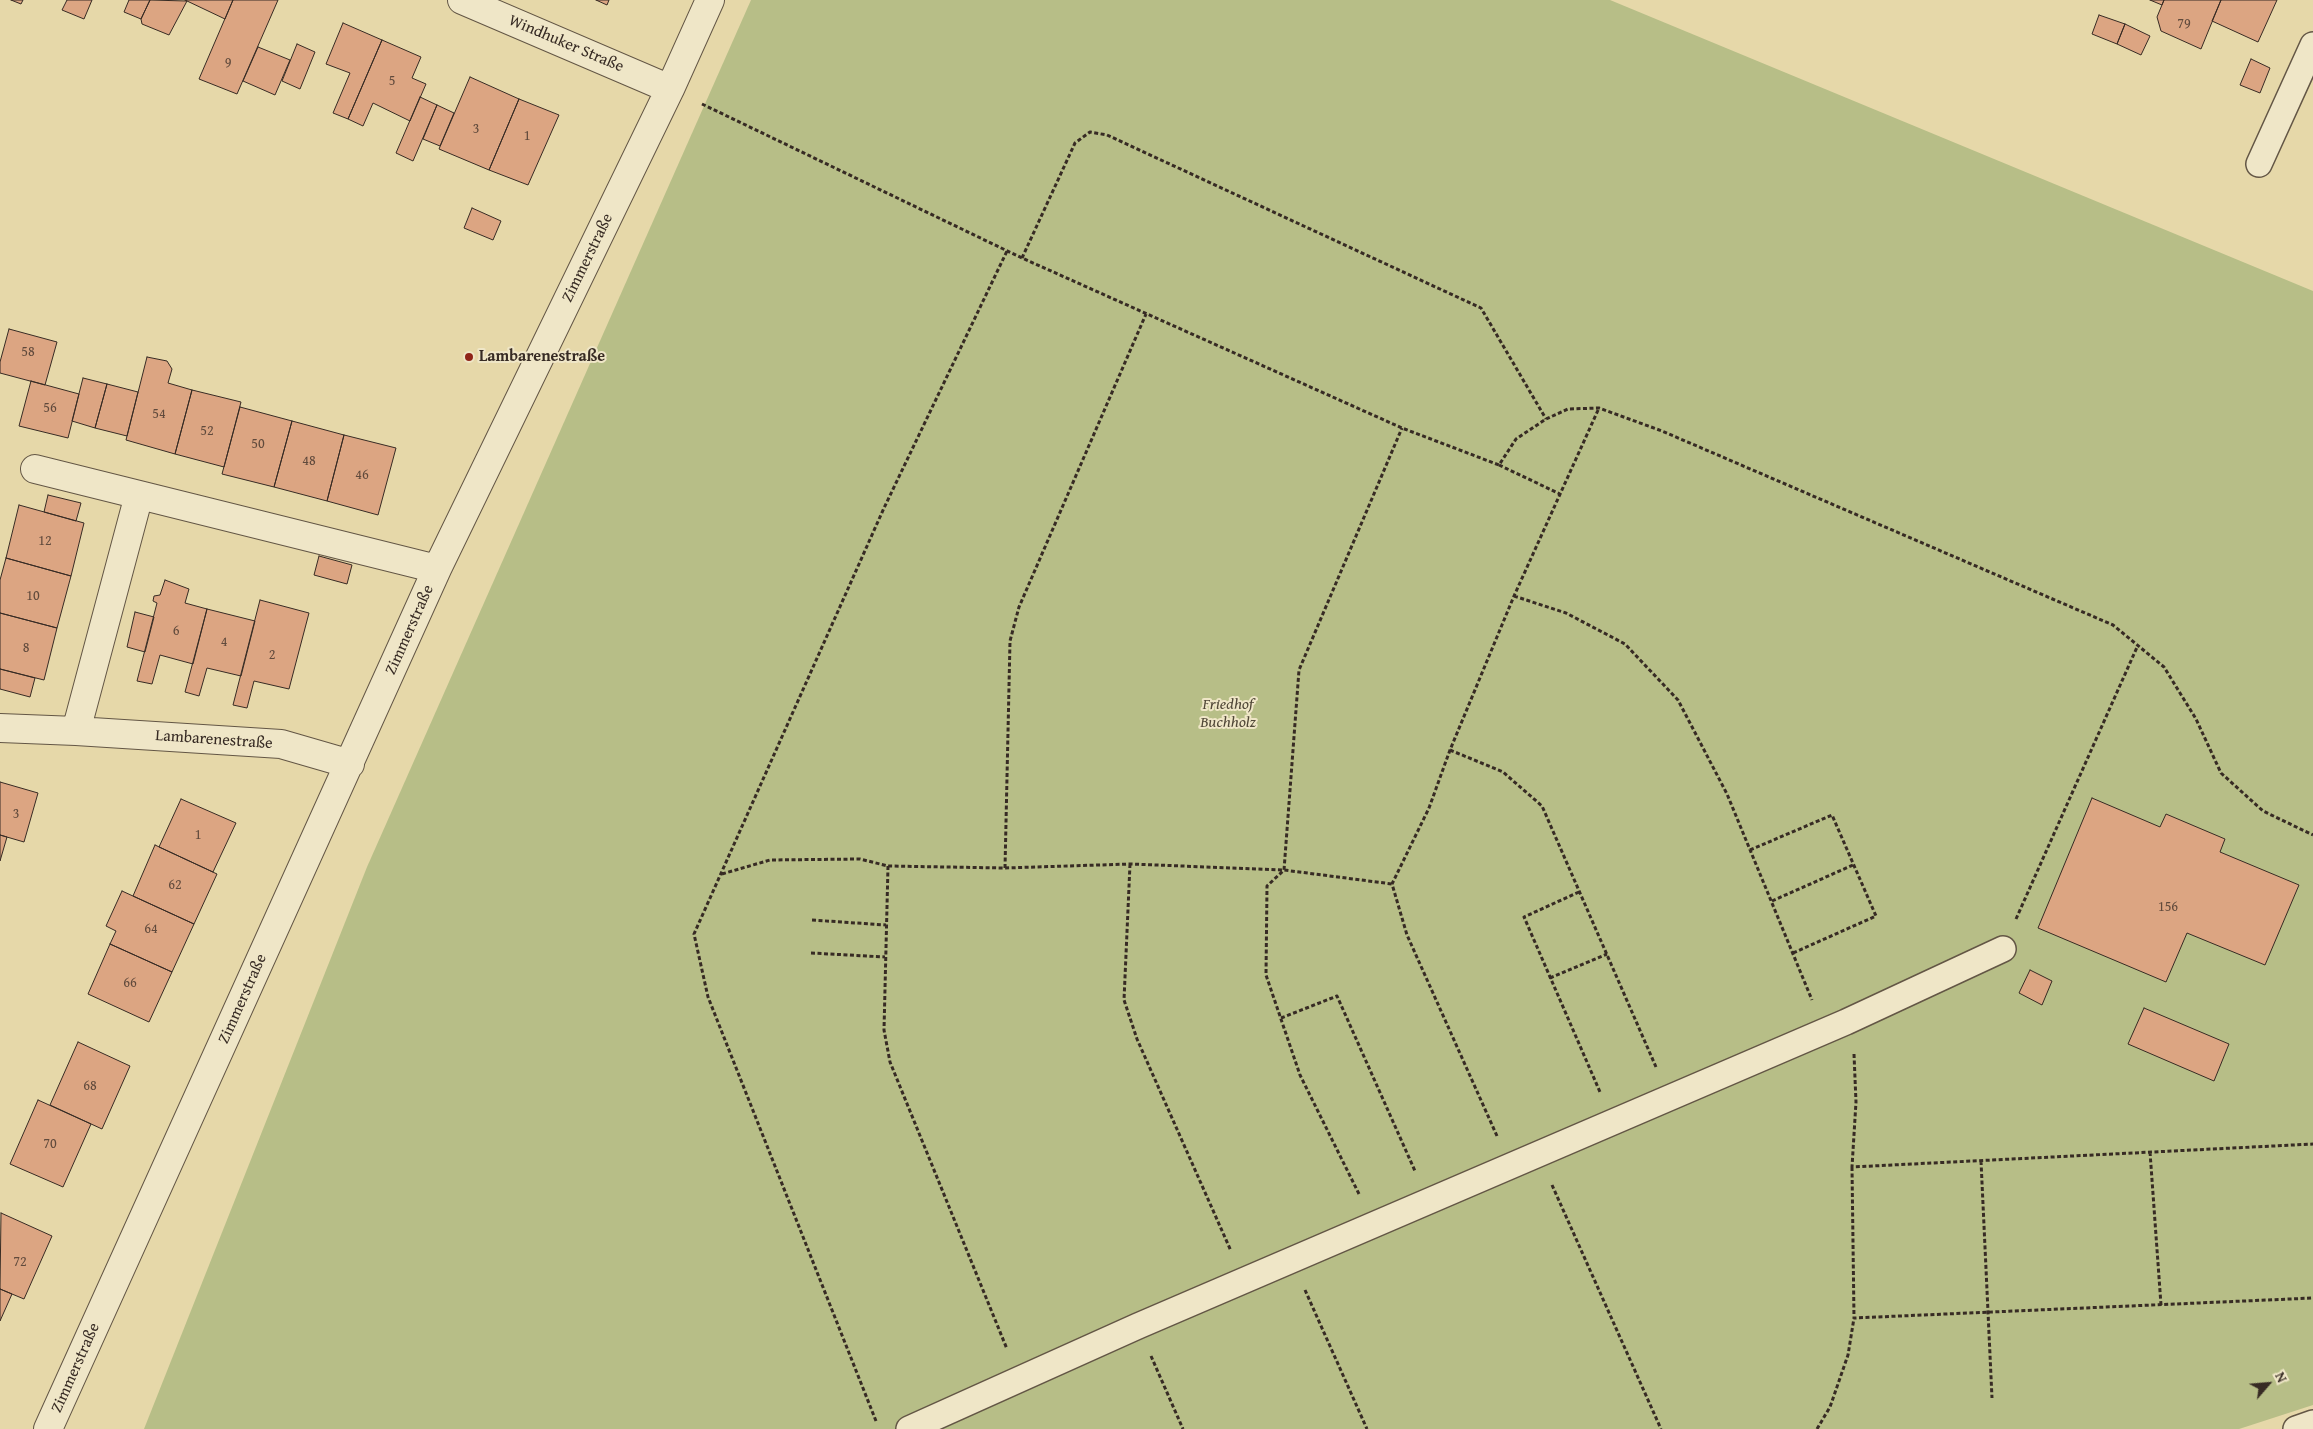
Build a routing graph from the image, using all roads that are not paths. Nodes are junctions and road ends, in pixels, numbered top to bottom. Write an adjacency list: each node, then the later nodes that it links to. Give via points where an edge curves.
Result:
1 (462, 0): 4 (street, Windhuker Straße)
2 (710, 0): 4 (street, Zimmerstraße)
3 (2313, 45): 5 (lane)
4 (670, 89): 8 (street, Zimmerstraße)
5 (2260, 164)
6 (34, 469): 7 (street, Zimmerstraße)
7 (139, 495): 8 (street, Zimmerstraße); 10 (street)
8 (438, 569): 11 (street, Zimmerstraße)
9 (0, 728): 10 (street, Lambarenestraße)
10 (76, 731): 11 (street, Lambarenestraße, via 281,744)
11 (350, 764): 14 (street, Zimmerstraße)
12 (2003, 949): 15 (lane, via 1835,1026 1138,1326)
13 (2313, 1423): 16 (lane)
14 (48, 1429)
15 (909, 1429)
16 (2296, 1429)

